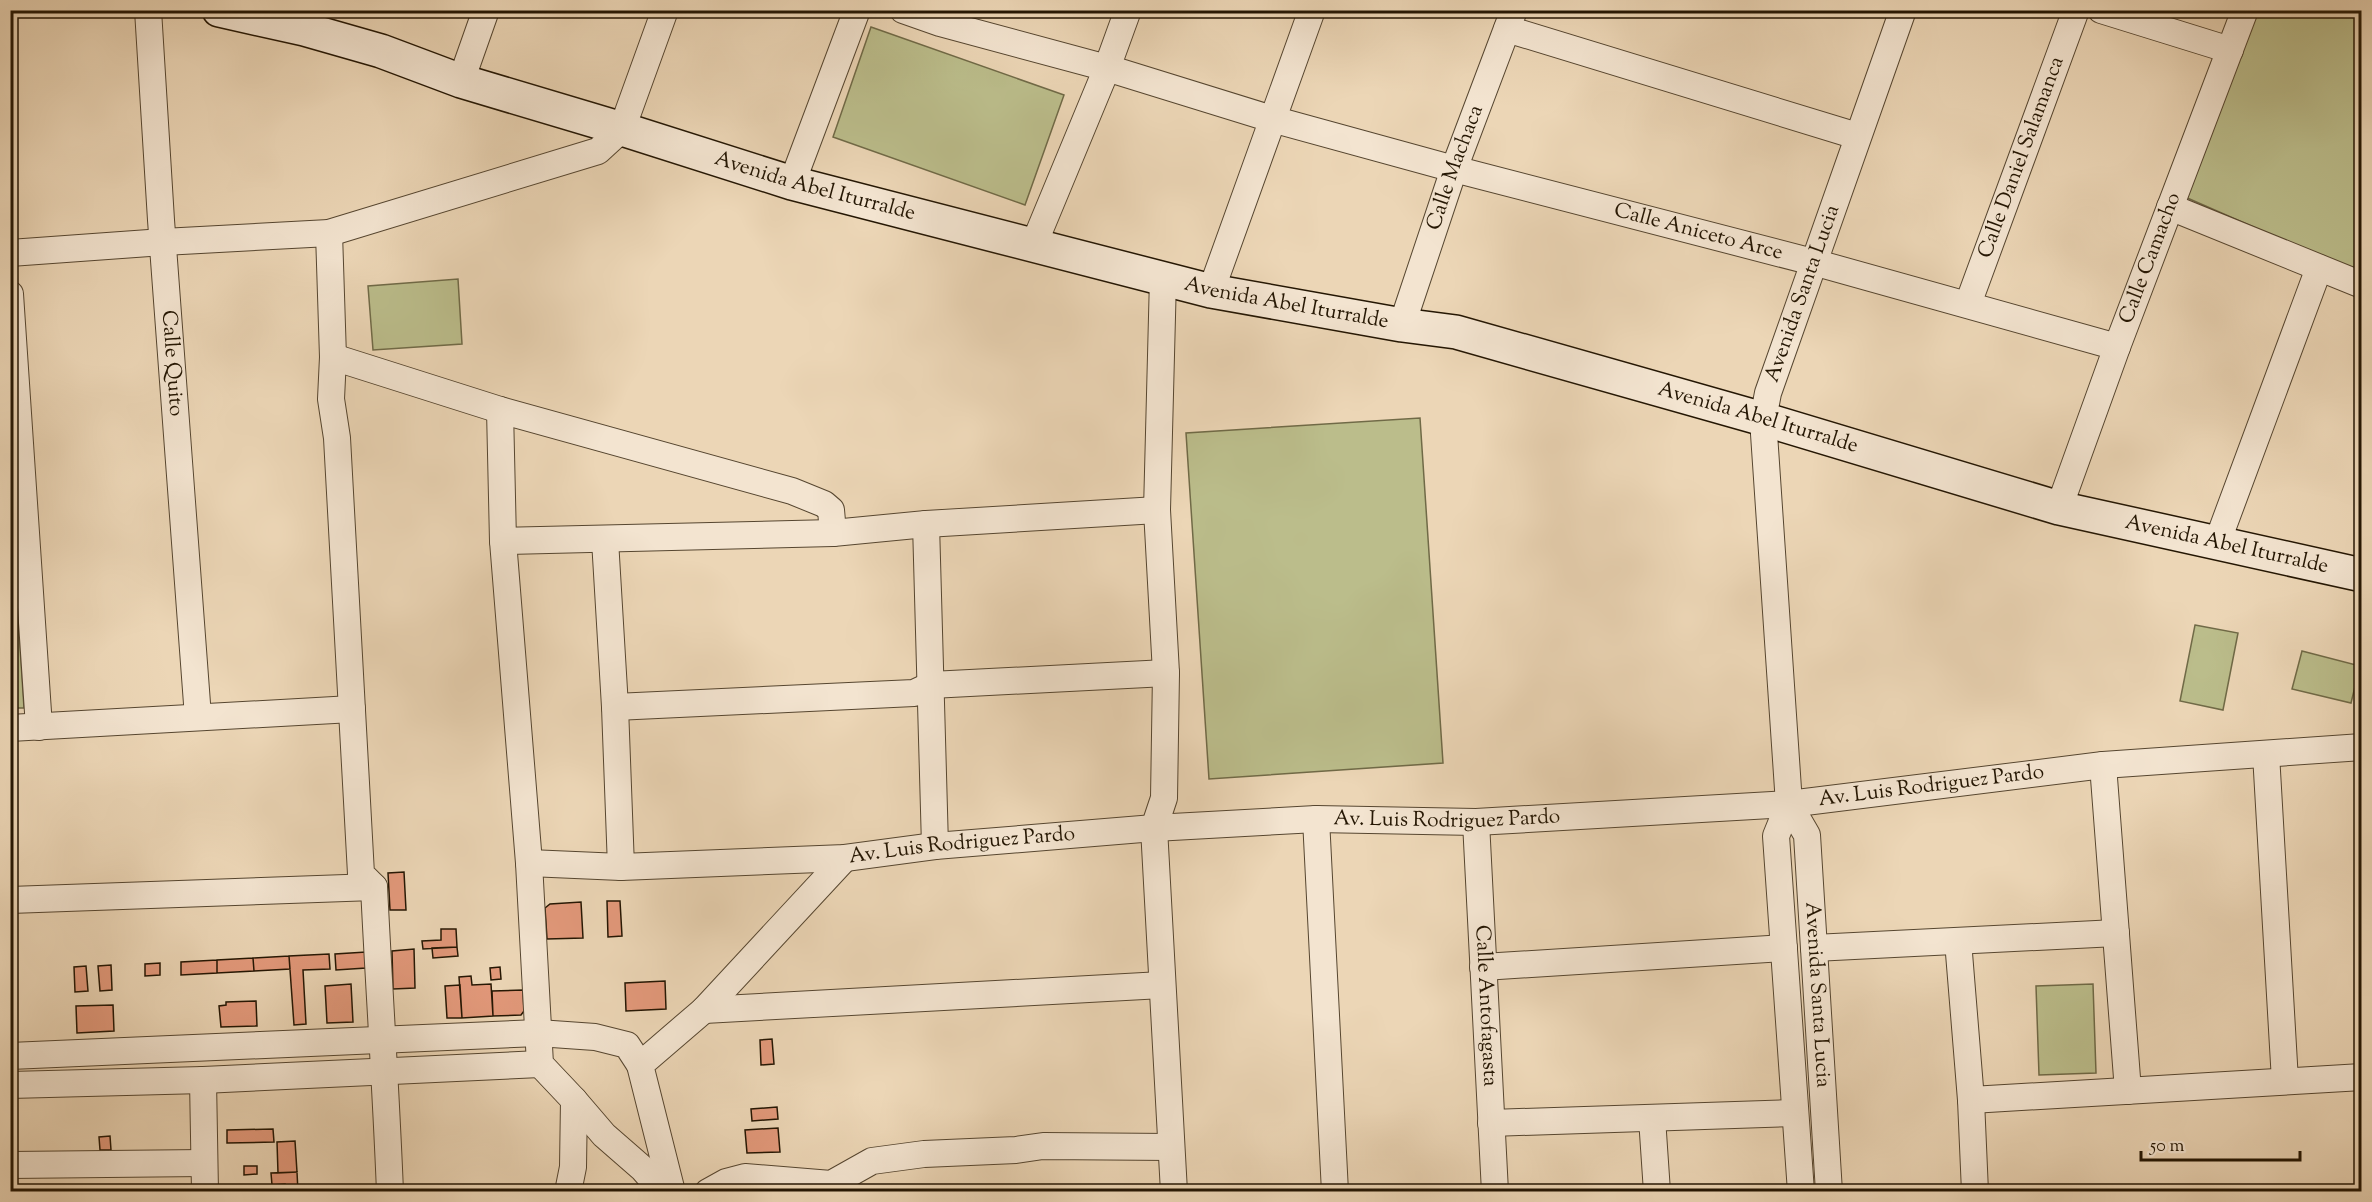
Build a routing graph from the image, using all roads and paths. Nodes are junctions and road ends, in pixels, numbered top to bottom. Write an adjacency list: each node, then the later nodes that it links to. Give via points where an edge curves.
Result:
1 (148, 10): 26 (street, Calle Quito)
2 (219, 10): 14 (street, Avenida Abel Iturralde)
3 (486, 10): 18 (street)
4 (664, 10): 20 (street)
5 (857, 10): 23 (street)
6 (903, 10): 13 (street, Calle Aniceto Arce)
7 (1128, 10): 17 (street)
8 (1312, 10): 19 (street)
9 (1903, 10): 21 (street, Avenida Santa Lucia)
10 (2076, 10): 35 (street, Calle Daniel Salamanca)
11 (2101, 10): 16 (street)
12 (2245, 10): 16 (street, Calle Camacho)
13 (942, 17): 17 (street, Calle Aniceto Arce)
14 (307, 20): 18 (street, Avenida Abel Iturralde)
15 (1511, 20): 21 (street); 22 (street, Calle Machaca)
16 (2230, 50): 24 (street, Calle Camacho)
17 (1107, 68): 19 (street, Calle Aniceto Arce); 27 (street)
18 (461, 81): 20 (street, Avenida Abel Iturralde)
19 (1272, 119): 22 (street, Calle Aniceto Arce); 33 (street)
20 (622, 129): 23 (street, Avenida Abel Iturralde); 25 (street, via 598,151)
21 (1857, 136): 29 (street, Avenida Santa Lucia)
22 (1454, 169): 29 (street, Calle Aniceto Arce); 36 (street, Calle Machaca)
23 (792, 183): 27 (street, Avenida Abel Iturralde)
24 (2170, 207): 30 (street); 37 (street, Calle Camacho)
25 (329, 233): 26 (street); 38 (street)
26 (163, 242): 28 (street); 55 (street, Calle Quito)
27 (1034, 244): 31 (street, Avenida Abel Iturralde)
28 (10, 253)
29 (1813, 262): 35 (street, Calle Aniceto Arce); 41 (street, Avenida Santa Lucia, via 1768,393)
30 (2319, 268): 32 (street); 48 (street)
31 (1163, 278): 33 (street, Avenida Abel Iturralde); 43 (street)
32 (2361, 285)
33 (1211, 291): 36 (street, Avenida Abel Iturralde)
34 (10, 294): 40 (street)
35 (1968, 304): 37 (street, Calle Aniceto Arce)
36 (1402, 325): 41 (street, Avenida Abel Iturralde, via 1456,332)
37 (2117, 347): 42 (street, Calle Camacho)
38 (333, 357): 39 (street); 54 (street, via 330,399 338,438)
39 (500, 410): 45 (street, via 792,491 831,510); 47 (street)
40 (15, 411): 49 (street)
41 (1763, 419): 42 (street, Avenida Abel Iturralde); 61 (street, Avenida Santa Lucia)
42 (2059, 508): 48 (street, Avenida Abel Iturralde)
43 (1157, 510): 44 (street); 51 (street)
44 (926, 524): 45 (street); 52 (street)
45 (833, 533): 46 (street)
46 (605, 540): 47 (street); 53 (street)
47 (503, 542): 67 (street)
48 (2217, 543): 50 (street, Avenida Abel Iturralde)
49 (19, 563): 56 (street)
50 (2361, 575)
51 (1166, 674): 52 (street); 64 (street, via 1164,798)
52 (931, 685): 53 (street, via 914,693); 65 (street)
53 (615, 707): 68 (street)
54 (352, 709): 55 (street); 69 (street, via 362,874)
55 (198, 717): 56 (street)
56 (39, 727): 57 (street)
57 (10, 728)
58 (2361, 747): 59 (street, Av. Luis Rodriguez Pardo)
59 (2266, 754): 60 (street, Av. Luis Rodriguez Pardo); 86 (street)
60 (2103, 765): 61 (street, Av. Luis Rodriguez Pardo); 71 (street)
61 (1789, 804): 63 (street, Av. Luis Rodriguez Pardo); 73 (street, Avenida Santa Lucia, via 1776,836); 74 (street, Avenida Santa Lucia, via 1807,835)
62 (1316, 819): 63 (street, Av. Luis Rodriguez Pardo); 64 (street, Av. Luis Rodriguez Pardo); 105 (street)
63 (1476, 822): 75 (street, Calle Antofagasta)
64 (1155, 828): 65 (street, Av. Luis Rodriguez Pardo); 76 (street)
65 (936, 846): 66 (street, Av. Luis Rodriguez Pardo)
66 (845, 858): 68 (street, Av. Luis Rodriguez Pardo); 77 (street)
67 (529, 864): 68 (street, Av. Luis Rodriguez Pardo); 78 (street)
68 (621, 867)
69 (374, 887): 70 (street); 79 (street)
70 (10, 900)
71 (2116, 933): 72 (street); 88 (street)
72 (1958, 941): 74 (street); 90 (street)
73 (1784, 948): 75 (street); 91 (street, Avenida Santa Lucia)
74 (1814, 948): 109 (street, Avenida Santa Lucia)
75 (1483, 967): 93 (street, Calle Antofagasta)
76 (1162, 985): 77 (street); 94 (street)
77 (704, 1010): 82 (street)
78 (538, 1033): 79 (street); 81 (street); 82 (street, via 595,1037 627,1045)
79 (381, 1038): 80 (street); 83 (street)
80 (10, 1056)
81 (540, 1064): 83 (street); 89 (street)
82 (640, 1065): 102 (street)
83 (385, 1071): 85 (street); 99 (street)
84 (2361, 1077): 86 (street)
85 (203, 1080): 87 (street); 95 (street)
86 (2285, 1081): 88 (street)
87 (10, 1085)
88 (2128, 1091): 90 (street)
89 (573, 1100): 100 (street, via 573,1167); 101 (street)
90 (1971, 1100): 110 (street)
91 (1795, 1113): 92 (street); 108 (street, Avenida Santa Lucia)
92 (1652, 1118): 93 (street); 107 (street)
93 (1491, 1123): 106 (street, Calle Antofagasta)
94 (1171, 1147): 97 (street, via 1043,1146 924,1154 872,1161); 104 (street)
95 (204, 1163): 96 (street); 98 (street)
96 (10, 1165)
97 (839, 1187): 103 (street, via 745,1177)
98 (205, 1191)
99 (390, 1191)
100 (568, 1191)
101 (663, 1191)
102 (672, 1191)
103 (708, 1191)
104 (1174, 1191)
105 (1335, 1191)
106 (1495, 1191)
107 (1657, 1191)
108 (1801, 1191)
109 (1829, 1191)
110 (1975, 1191)

